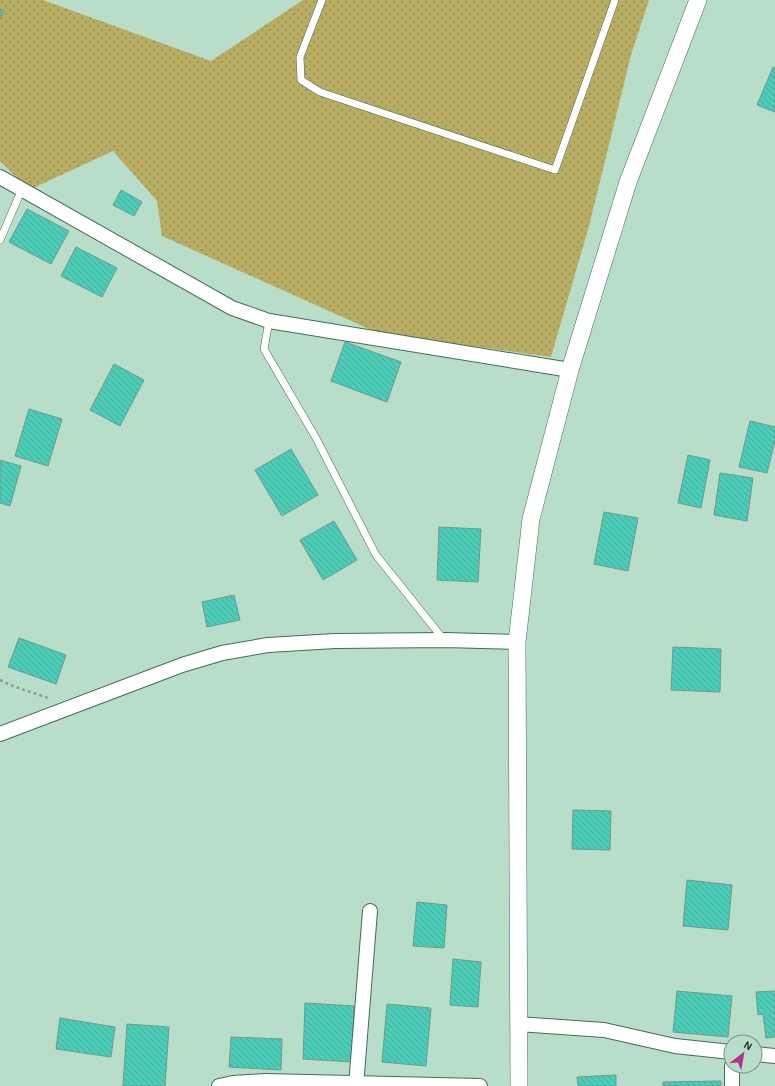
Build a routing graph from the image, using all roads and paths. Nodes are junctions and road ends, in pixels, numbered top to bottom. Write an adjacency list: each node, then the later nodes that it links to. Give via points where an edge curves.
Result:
1 (322, 0): 2 (lane, via 300,57 301,80 320,92 555,170)
2 (615, 0)
3 (698, 0): 8 (street, via 628,182)
4 (0, 177): 5 (street)
5 (22, 190): 6 (lane); 7 (street, via 232,308)
6 (0, 240)
7 (268, 321): 8 (street); 9 (lane, via 264,349 316,438 376,555)
8 (570, 370): 10 (street, via 531,519)
9 (444, 640): 10 (street); 12 (street, via 313,642 268,645 222,653)
10 (517, 642): 15 (street)
11 (0, 680): 12 (path)
12 (71, 706): 13 (street)
13 (0, 734)
14 (370, 911): 20 (street)
15 (518, 1024): 16 (street, via 604,1030 675,1046); 23 (street)
16 (723, 1051)
17 (763, 1055): 18 (street)
18 (775, 1056)
19 (732, 1074): 24 (street)
20 (357, 1084): 21 (street, via 265,1081); 22 (street)
21 (219, 1086)
22 (480, 1086)
23 (518, 1086)
24 (732, 1086)

